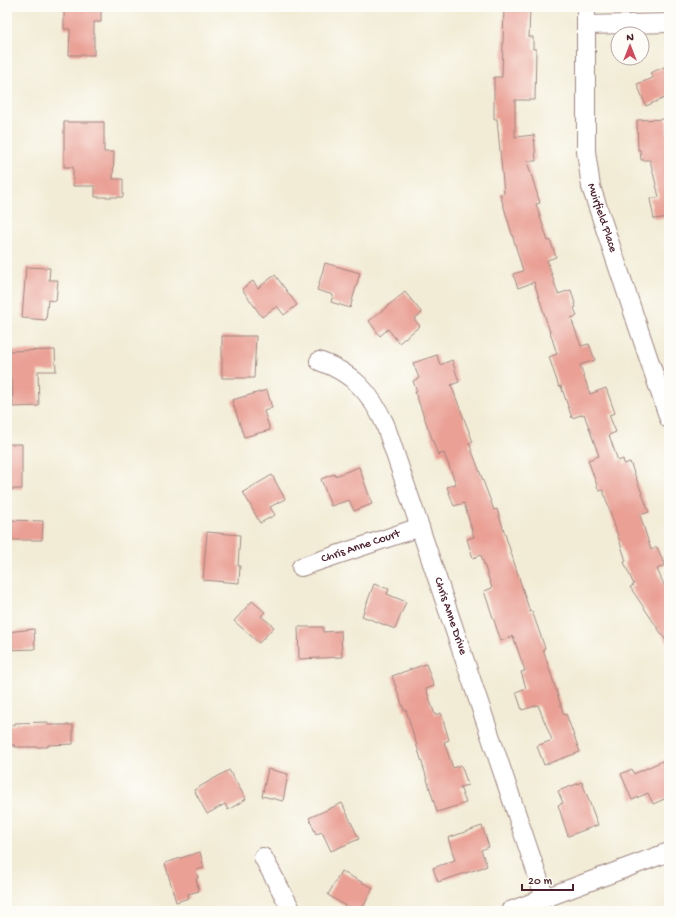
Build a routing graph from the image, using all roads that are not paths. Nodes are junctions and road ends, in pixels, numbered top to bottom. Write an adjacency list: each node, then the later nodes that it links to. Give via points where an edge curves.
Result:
1 (586, 7): 3 (street, Muirfield Place)
2 (669, 23): 3 (street)
3 (586, 25): 5 (street, Muirfield Place, via 586,151 591,186)
4 (319, 361): 6 (street, Chris Anne Drive, via 336,367 352,378 379,410)
5 (669, 419)
6 (420, 527): 7 (street, Chris Anne Court); 10 (street, Chris Anne Drive)
7 (301, 567)
8 (669, 852): 10 (street)
9 (263, 857): 11 (street)
10 (545, 898): 12 (street)
11 (292, 911)
12 (510, 911)

